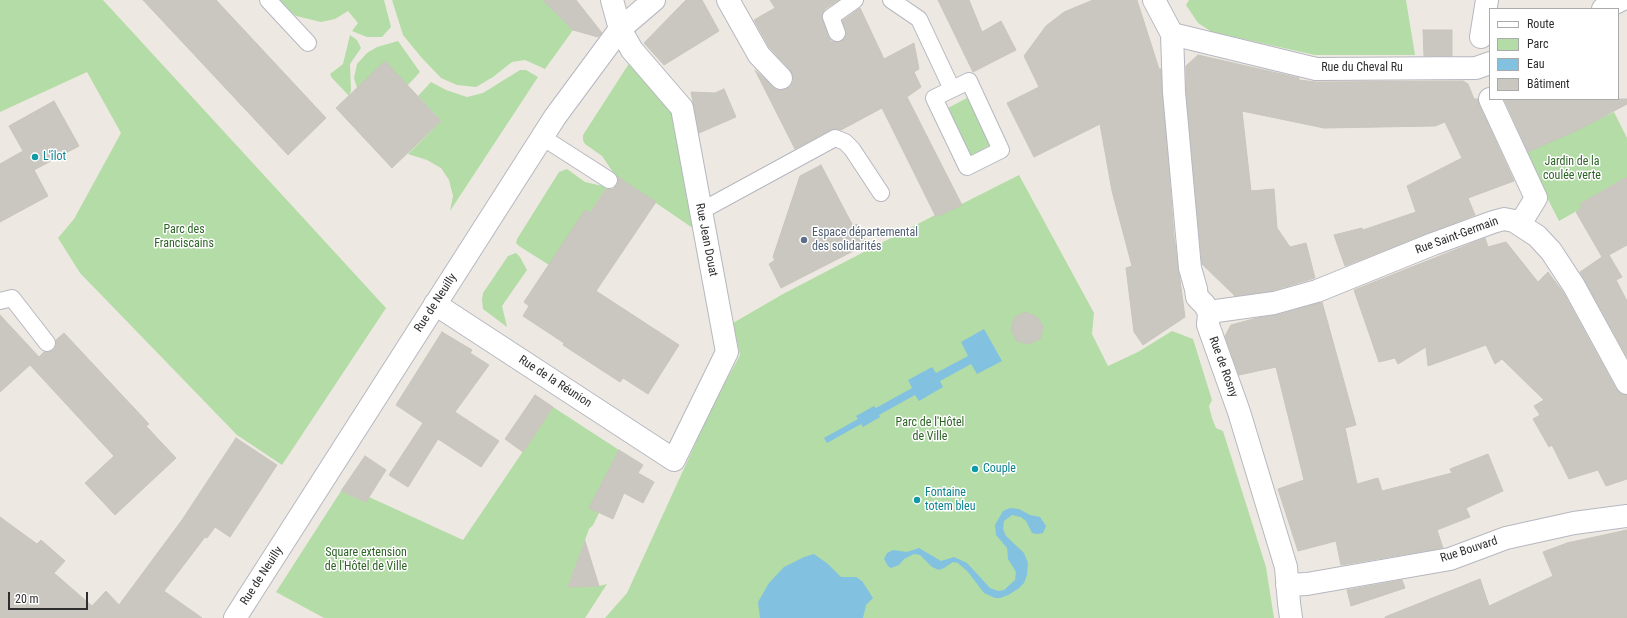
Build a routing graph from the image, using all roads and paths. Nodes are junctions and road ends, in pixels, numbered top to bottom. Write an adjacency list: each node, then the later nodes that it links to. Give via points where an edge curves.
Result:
1 (268, 0): 15 (lane)
2 (612, 0): 11 (street, Rue Jean Douat)
3 (654, 0): 11 (street, Rue de Neuilly)
4 (728, 0): 17 (street, via 759,55)
5 (855, 0): 12 (lane, via 830,17)
6 (891, 0): 18 (lane, via 919,19)
7 (1154, 0): 13 (street)
8 (1487, 0): 14 (street)
9 (1621, 0): 10 (street)
10 (1605, 8)
11 (620, 29): 21 (street, Rue de Neuilly); 24 (street, Rue Jean Douat, via 632,50 682,108)
12 (837, 33)
13 (1172, 34): 16 (street, Rue du Cheval Ru, via 1316,69); 28 (street, via 1174,92 1190,268 1197,298)
14 (1481, 38)
15 (308, 43)
16 (1483, 66): 19 (street, Rue du Cheval Ru)
17 (781, 78)
18 (952, 89): 18 (lane, via 969,81 1001,150 967,167 934,98)
19 (1489, 93)
20 (1491, 100): 25 (street, Rue du Cheval Ru, via 1536,198)
21 (542, 137): 22 (lane); 27 (street, Rue de Neuilly)
22 (609, 180)
23 (881, 193): 24 (lane, via 852,149 845,142 835,138)
24 (701, 211): 31 (street, Rue Jean Douat, via 727,352)
25 (1520, 224): 28 (street, Rue Saint-Germain, via 1504,219 1493,222 1317,291 1274,303); 30 (street, Rue Saint-Germain, via 1537,236 1551,251 1574,286)
26 (0, 301): 29 (lane, via 12,298)
27 (435, 304): 31 (street, Rue de la Réunion); 34 (street, Rue de Neuilly)
28 (1209, 312): 33 (street, Rue de Rosny, via 1208,325 1286,567)
29 (47, 343)
30 (1627, 383)
31 (674, 460)
32 (1627, 516): 33 (street, Rue Bouvard, via 1574,523 1506,538 1450,559 1307,584)
33 (1287, 585): 35 (street, Rue de Rosny)
34 (235, 618)
35 (1291, 618)

